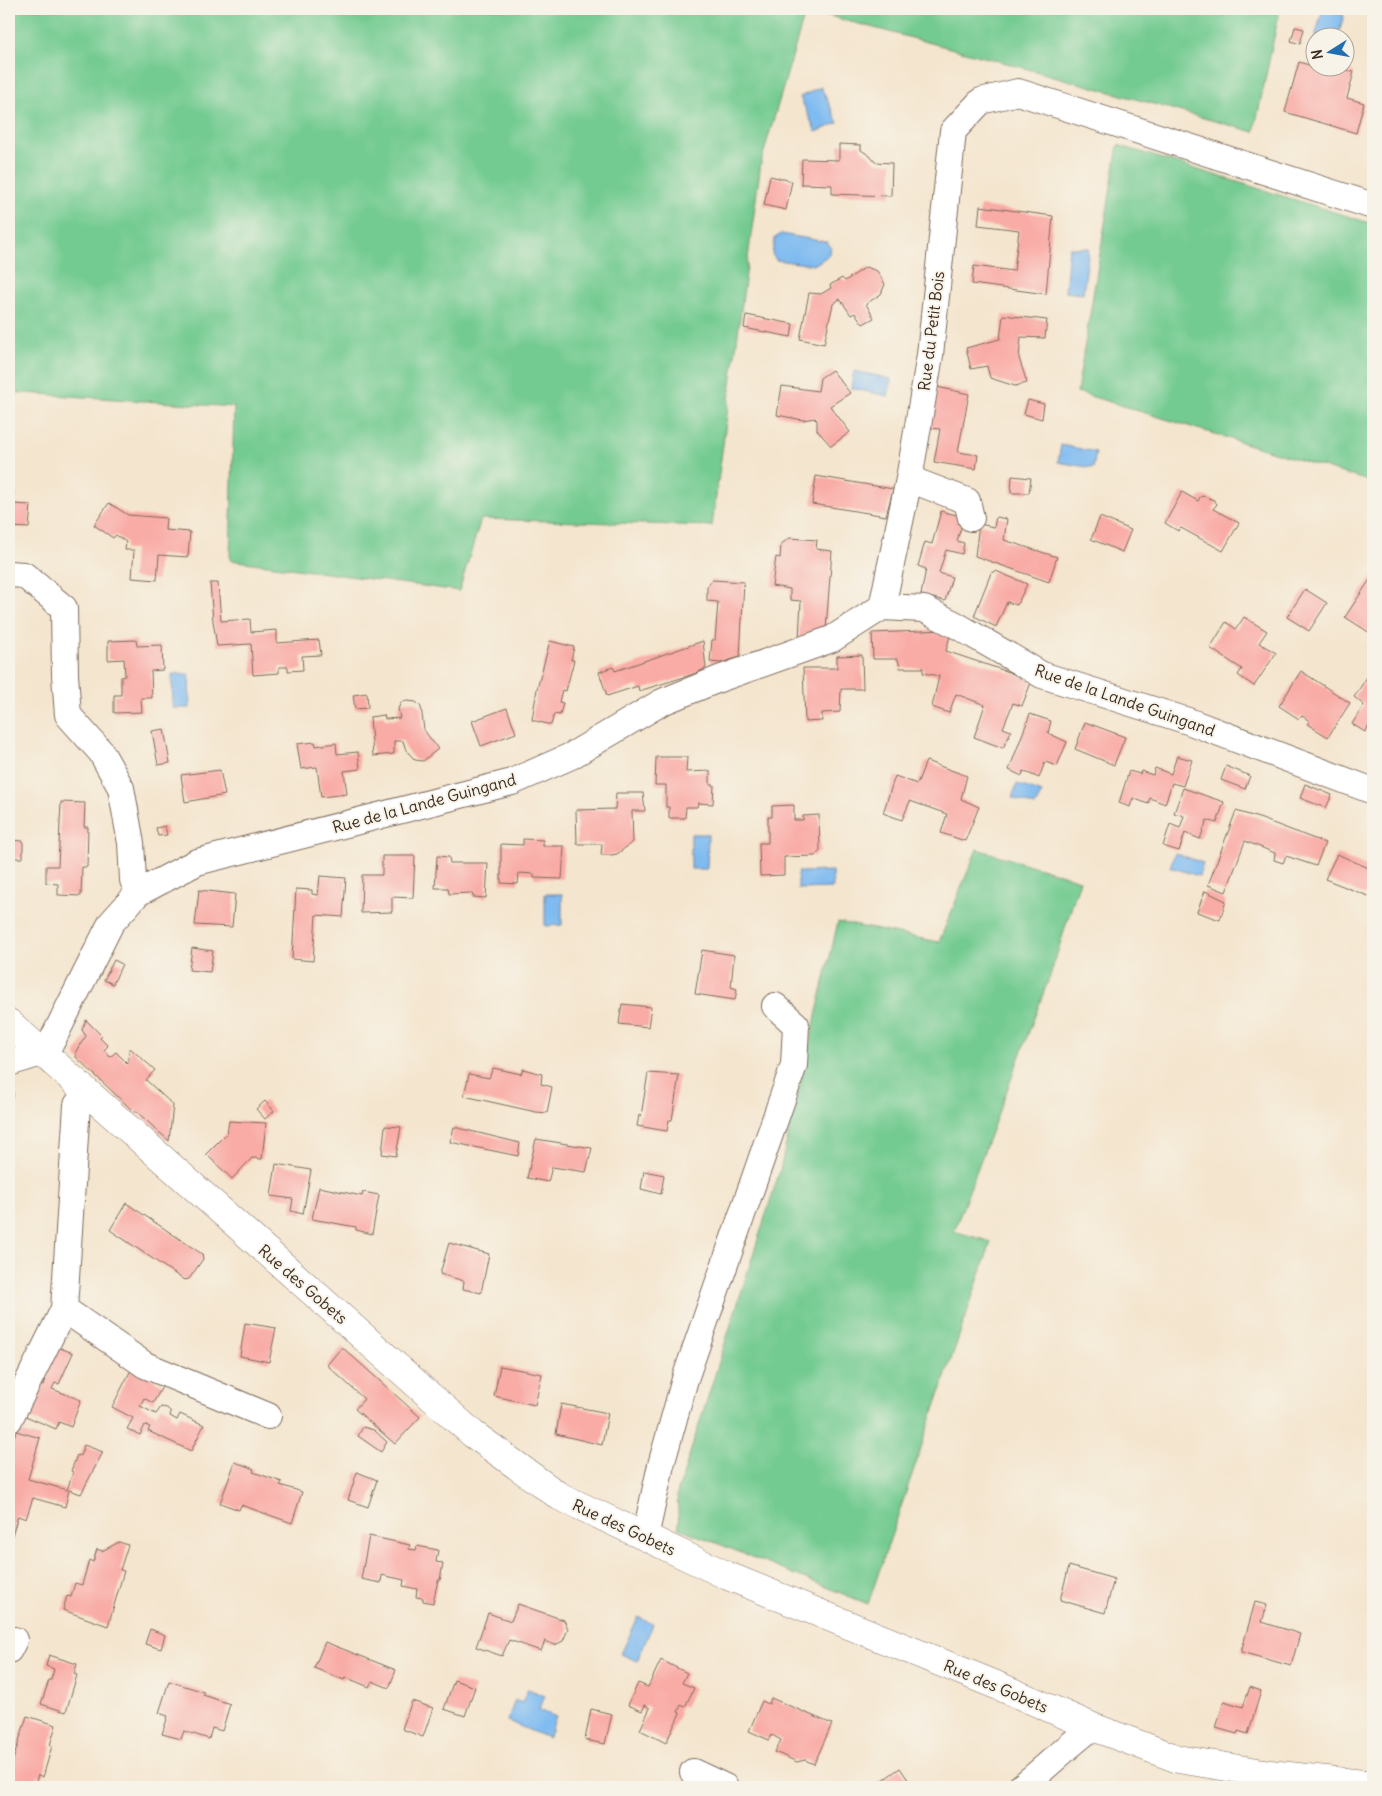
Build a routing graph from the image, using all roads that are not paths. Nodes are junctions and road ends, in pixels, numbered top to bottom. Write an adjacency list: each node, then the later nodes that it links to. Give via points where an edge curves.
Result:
1 (1373, 206): 2 (street, Rue du Petit Bois, via 1018,92 981,101 952,131 930,355)
2 (909, 479): 3 (street, via 967,501); 5 (street, Rue du Petit Bois)
3 (971, 518)
4 (9, 574): 7 (street, via 24,575 64,608 64,676 68,715 101,752 121,788 131,843 133,880)
5 (882, 607): 6 (street, Rue de la Lande Guingand, via 924,609 1042,675 1188,721); 7 (street, Rue de la Lande Guingand, via 832,639 662,702 571,756 512,782 197,862)
6 (1373, 791)
7 (138, 893): 10 (street, Rue de la Lande Guingand, via 111,923 52,1042)
8 (776, 1006): 16 (street, via 796,1025 794,1065 685,1379 660,1465)
9 (9, 1024): 10 (main road, Rue des Gobets)
10 (41, 1053): 11 (street); 12 (main road, Rue des Gobets)
11 (9, 1063)
12 (86, 1092): 13 (street, via 77,1105); 16 (main road, Rue des Gobets, via 473,1434 559,1496)
13 (64, 1309): 14 (street, via 145,1365); 15 (street)
14 (268, 1416)
15 (9, 1420)
16 (645, 1537): 17 (main road, Rue des Gobets, via 728,1576)
17 (1093, 1727): 19 (main road, Rue des Gobets, via 1178,1759 1270,1774); 21 (street)
18 (693, 1772): 20 (street)
19 (1373, 1784)
20 (725, 1787)
21 (1021, 1787)

